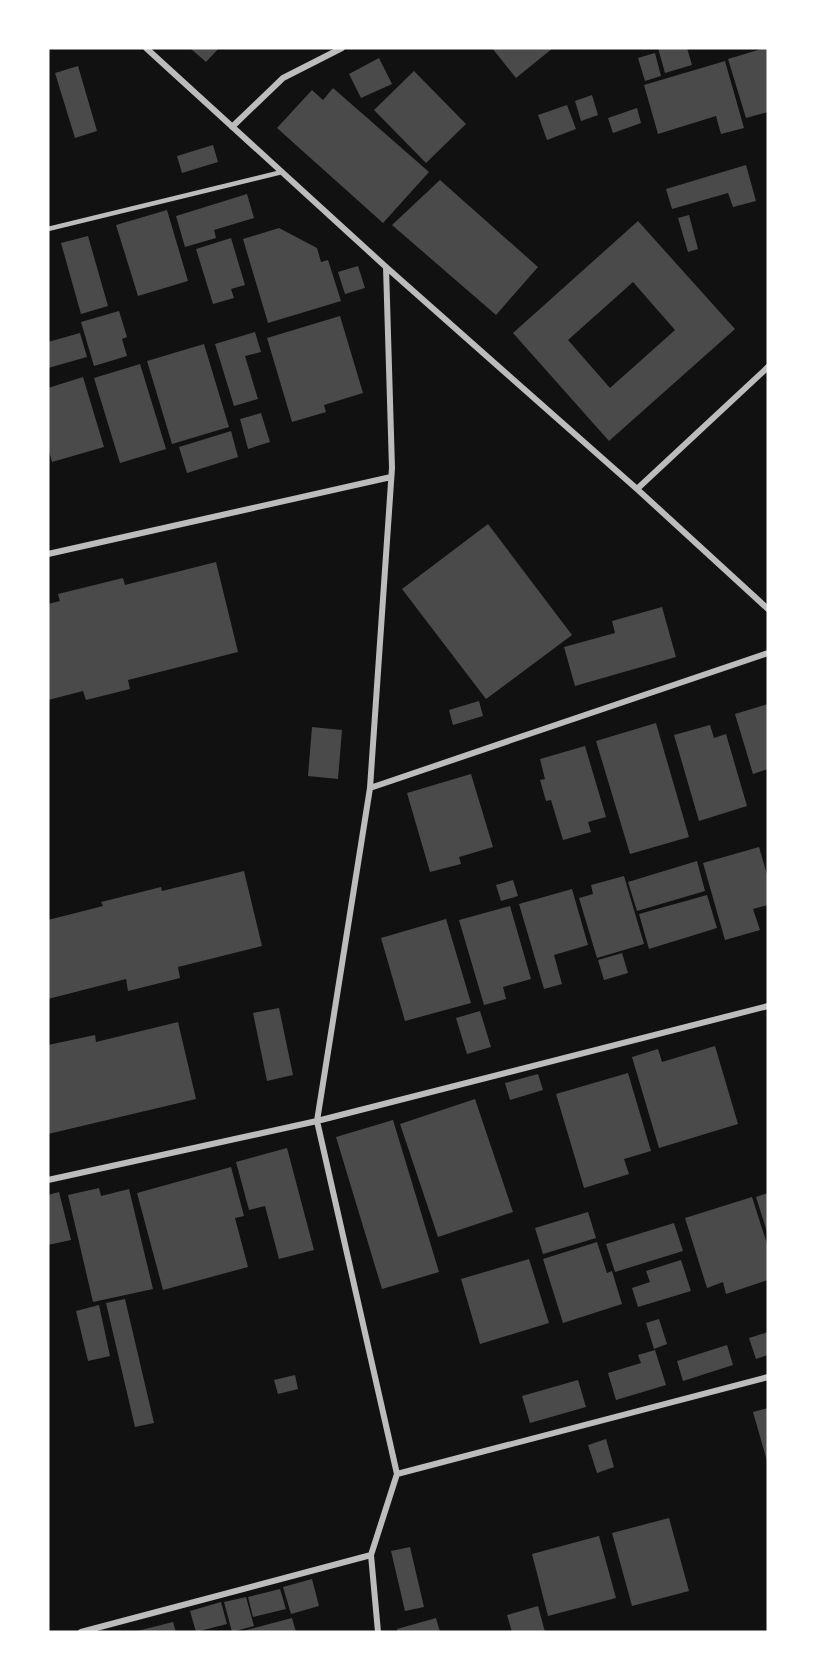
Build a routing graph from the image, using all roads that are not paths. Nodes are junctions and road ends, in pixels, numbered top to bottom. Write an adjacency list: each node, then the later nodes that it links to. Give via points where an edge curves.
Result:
1 (146, 48): 3 (street)
2 (342, 48): 3 (street, via 283,78)
3 (232, 127): 4 (street)
4 (282, 172): 5 (lane); 6 (street)
5 (48, 229)
6 (386, 267): 8 (street); 9 (street)
7 (768, 367): 9 (street)
8 (391, 477): 10 (street); 13 (street)
9 (638, 489): 11 (street)
10 (48, 554)
11 (768, 609)
12 (768, 653): 13 (street)
13 (370, 788): 15 (street)
14 (768, 1006): 15 (street)
15 (316, 1121): 16 (street); 18 (street)
16 (48, 1180)
17 (768, 1377): 18 (street)
18 (397, 1474): 19 (street)
19 (371, 1555): 20 (street); 21 (street)
20 (81, 1632)
21 (378, 1632)

